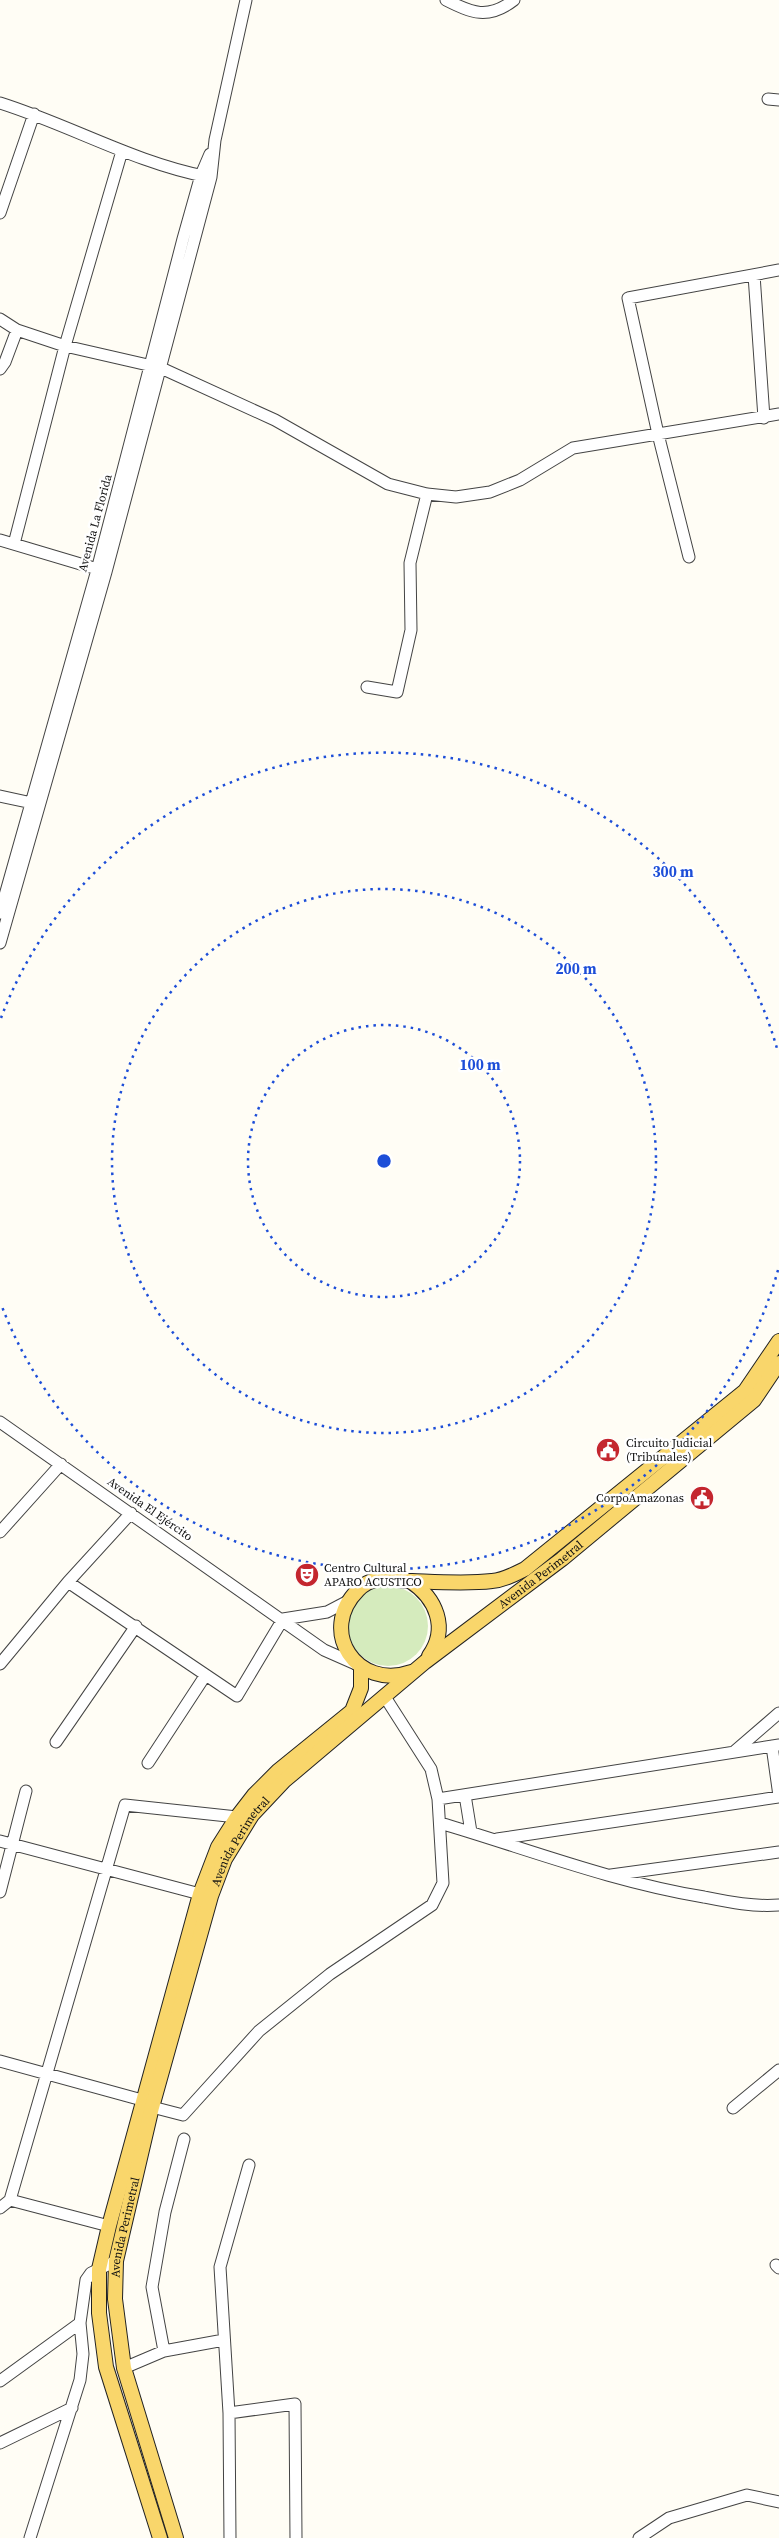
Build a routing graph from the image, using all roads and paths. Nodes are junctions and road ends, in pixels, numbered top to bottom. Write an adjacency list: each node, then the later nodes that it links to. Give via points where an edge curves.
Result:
1 (246, 0): 7 (street, Avenida La Florida)
2 (446, 0): 3 (street, via 469,12 481,13 492,12)
3 (514, 0)
4 (0, 103): 5 (street)
5 (34, 114): 6 (street); 8 (street)
6 (122, 151): 7 (street); 13 (street)
7 (206, 176): 14 (street, Avenida La Florida)
8 (0, 212)
9 (779, 270): 10 (street)
10 (754, 275): 17 (street); 18 (street, via 628,298)
11 (0, 319): 12 (street)
12 (17, 330): 13 (street); 15 (street)
13 (65, 346): 14 (street); 21 (street)
14 (155, 367): 19 (street, via 274,420 388,484); 23 (street, Avenida La Florida)
15 (0, 369)
16 (779, 414): 17 (street)
17 (764, 418): 18 (street)
18 (658, 434): 19 (street, via 573,448 520,480 490,492 456,497); 22 (street)
19 (427, 494): 24 (street, via 410,562 411,630 397,692)
20 (0, 540): 21 (street)
21 (14, 544): 23 (street)
22 (689, 557)
23 (102, 571): 26 (street, Avenida La Florida); 29 (street)
24 (367, 687)
25 (0, 796): 26 (street)
26 (32, 803): 27 (street, Avenida La Florida)
27 (3, 894): 28 (street, Avenida La Florida)
28 (0, 912)
29 (0, 943)
30 (779, 1340): 36 (main road, Avenida Perimetral, via 744,1391 525,1569 494,1581)
31 (779, 1363): 41 (main road, Avenida Perimetral, via 754,1400 562,1559)
32 (0, 1422): 33 (street, Avenida El Ejército)
33 (61, 1464): 34 (street, Avenida El Ejército); 35 (street)
34 (131, 1513): 37 (street); 39 (street, Avenida El Ejército)
35 (0, 1532)
36 (410, 1581): 38 (main road, via 375,1580 360,1588); 41 (main road, via 423,1590 439,1618 439,1634)
37 (68, 1582): 40 (street); 42 (street)
38 (348, 1601): 39 (street, via 327,1612); 43 (main road, via 342,1617 341,1635 347,1651)
39 (284, 1620): 43 (street, Avenida El Ejército, via 324,1650); 44 (street, via 237,1696)
40 (136, 1626): 44 (street); 47 (street)
41 (425, 1662): 43 (main road, via 394,1677 376,1675); 45 (main road, Avenida Perimetral)
42 (0, 1664)
43 (359, 1666): 55 (main road, Avenida Perimetral, via 361,1688 352,1711 278,1771)
44 (205, 1676): 50 (street)
45 (385, 1697): 54 (street, via 431,1769); 70 (main road, Avenida Perimetral, via 284,1781 252,1815 225,1859)
46 (779, 1713): 49 (street)
47 (56, 1742)
48 (776, 1745): 49 (street); 53 (street)
49 (734, 1752): 52 (street)
50 (148, 1763)
51 (26, 1791): 60 (street)
52 (465, 1795): 54 (street); 57 (street)
53 (779, 1796): 58 (street)
54 (438, 1799): 56 (street)
55 (237, 1817): 62 (street, via 125,1805); 65 (main road, Avenida Perimetral, via 218,1847)
56 (440, 1823): 57 (street); 70 (street, via 442,1883 432,1905 330,1974 259,2031 184,2115)
57 (470, 1832): 58 (street)
58 (495, 1840): 63 (street)
59 (0, 1841): 60 (street)
60 (14, 1845): 62 (street); 64 (street)
61 (779, 1852): 63 (street)
62 (107, 1868): 65 (street); 69 (street)
63 (604, 1876): 66 (street, via 759,1907)
64 (0, 1892)
65 (200, 1894): 70 (main road, Avenida Perimetral)
66 (779, 1905)
67 (0, 2061): 69 (street)
68 (779, 2070): 71 (street)
69 (45, 2074): 70 (street); 74 (street)
70 (147, 2103): 76 (main road, Avenida Perimetral); 77 (main road, Avenida Perimetral)
71 (733, 2108)
72 (184, 2139): 81 (street, via 165,2212 152,2287)
73 (249, 2165): 80 (street, via 220,2267)
74 (10, 2200): 75 (street); 76 (street)
75 (0, 2208)
76 (109, 2226): 78 (main road, Avenida Perimetral)
77 (116, 2261): 78 (street); 82 (main road, Avenida Perimetral, via 115,2299)
78 (99, 2269): 79 (street, via 86,2280); 89 (main road, Avenida Perimetral, via 99,2313 106,2367)
79 (80, 2323): 83 (street); 84 (street, via 83,2354)
80 (224, 2340): 81 (street); 85 (street)
81 (164, 2351): 82 (street)
82 (124, 2368): 90 (main road, Avenida Perimetral)
83 (0, 2381)
84 (72, 2408): 86 (street); 88 (street)
85 (229, 2413): 91 (street); 92 (street, via 295,2404)
86 (0, 2443)
87 (779, 2502): 93 (street, via 747,2495 669,2518)
88 (30, 2538)
89 (160, 2538)
90 (176, 2538)
91 (230, 2538)
92 (296, 2538)
93 (639, 2538)

